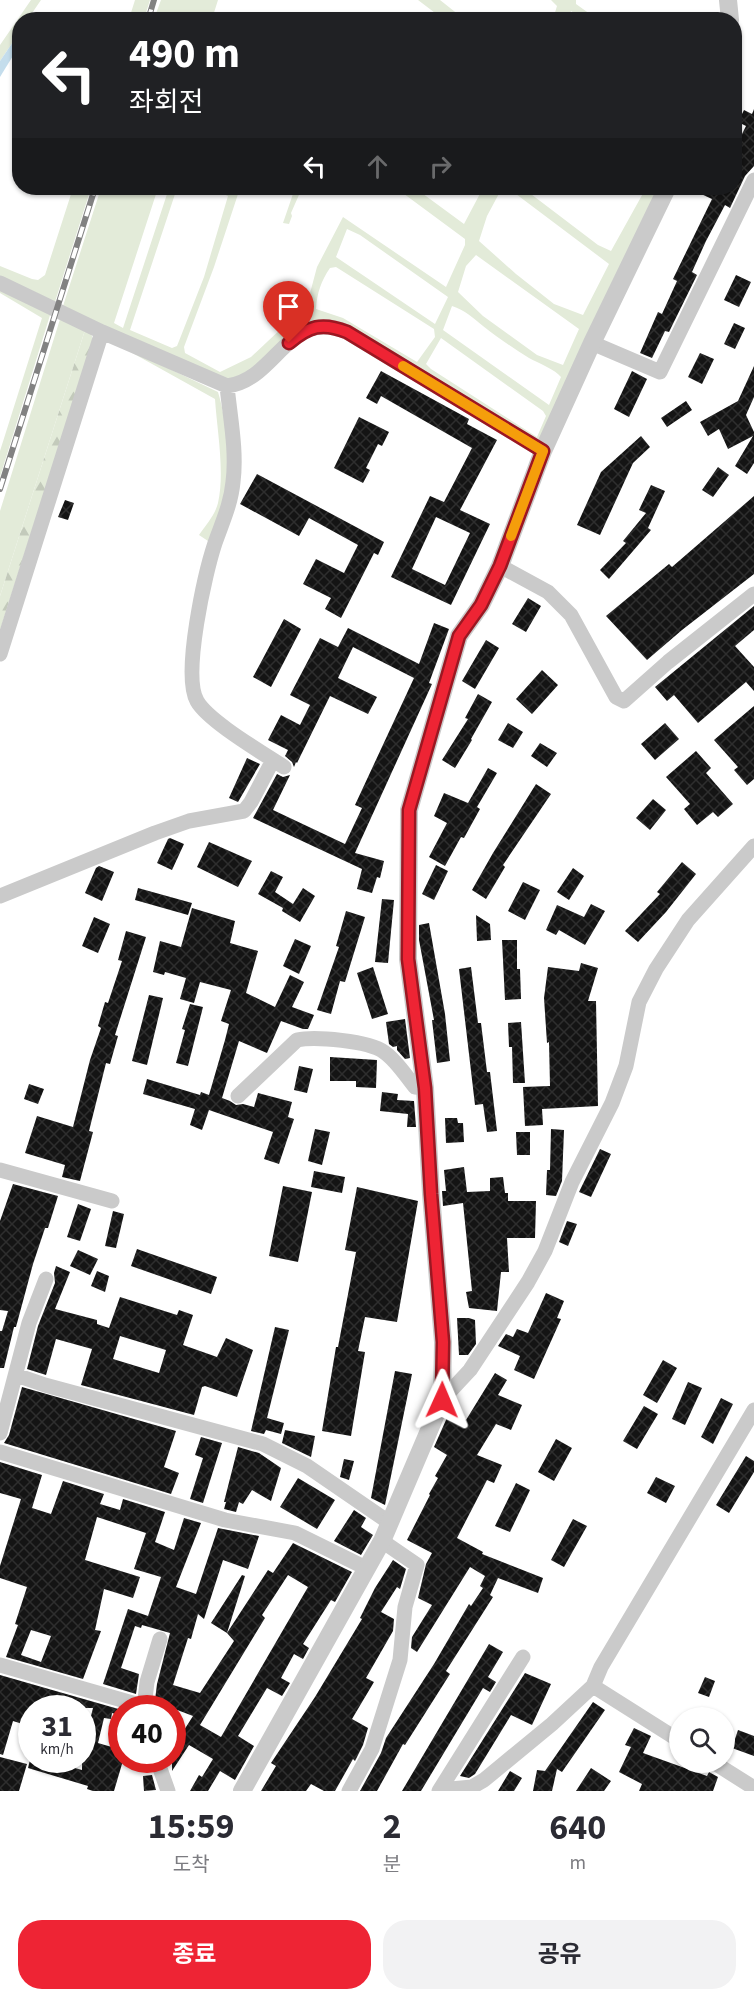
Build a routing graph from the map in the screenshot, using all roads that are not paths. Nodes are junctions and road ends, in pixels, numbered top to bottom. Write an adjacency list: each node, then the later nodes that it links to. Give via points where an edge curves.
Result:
1 (754, 180): 5 (street, via 660,372)
2 (664, 195): 5 (street)
3 (0, 283): 4 (street)
4 (102, 332): 6 (street); 10 (street)
5 (592, 343): 7 (street)
6 (227, 386): 7 (street, via 240,384 261,369 304,330 333,327); 12 (street, via 233,482 229,510 204,590 191,678 197,702 210,717 279,763 244,811 189,821 154,833)
7 (543, 451): 8 (street)
8 (500, 566): 9 (street, via 548,592 571,615 616,697 624,701); 13 (street, via 481,605 459,636 409,810 408,959)
9 (754, 594)
10 (0, 654)
11 (754, 846): 19 (street, via 688,920 656,969 639,1002 626,1066 612,1103 572,1182 545,1251 470,1371)
12 (0, 896)
13 (425, 1088): 14 (street, via 416,1087 385,1052 306,1038 297,1040); 19 (street, via 443,1342)
14 (238, 1096)
15 (0, 1170): 16 (street)
16 (112, 1202)
17 (46, 1279): 18 (street, via 29,1323)
18 (16, 1375): 21 (street); 23 (street, via 263,1444 308,1466)
19 (442, 1400): 23 (street)
20 (754, 1410): 29 (street)
21 (0, 1433)
22 (0, 1452): 25 (street, via 225,1520 296,1533)
23 (390, 1523): 24 (street)
24 (382, 1541): 25 (street); 39 (street, via 417,1565 405,1607 400,1660 372,1749)
25 (366, 1568): 38 (street)
26 (160, 1639): 30 (street)
27 (523, 1657): 36 (street)
28 (0, 1665): 31 (street)
29 (593, 1686): 32 (street); 36 (street, via 484,1780 472,1787)
30 (145, 1695)
31 (108, 1697)
32 (669, 1734)
33 (162, 1773): 37 (street)
34 (730, 1773): 35 (street)
35 (754, 1788)
36 (439, 1790)
37 (168, 1791)
38 (242, 1791)
39 (349, 1791)

